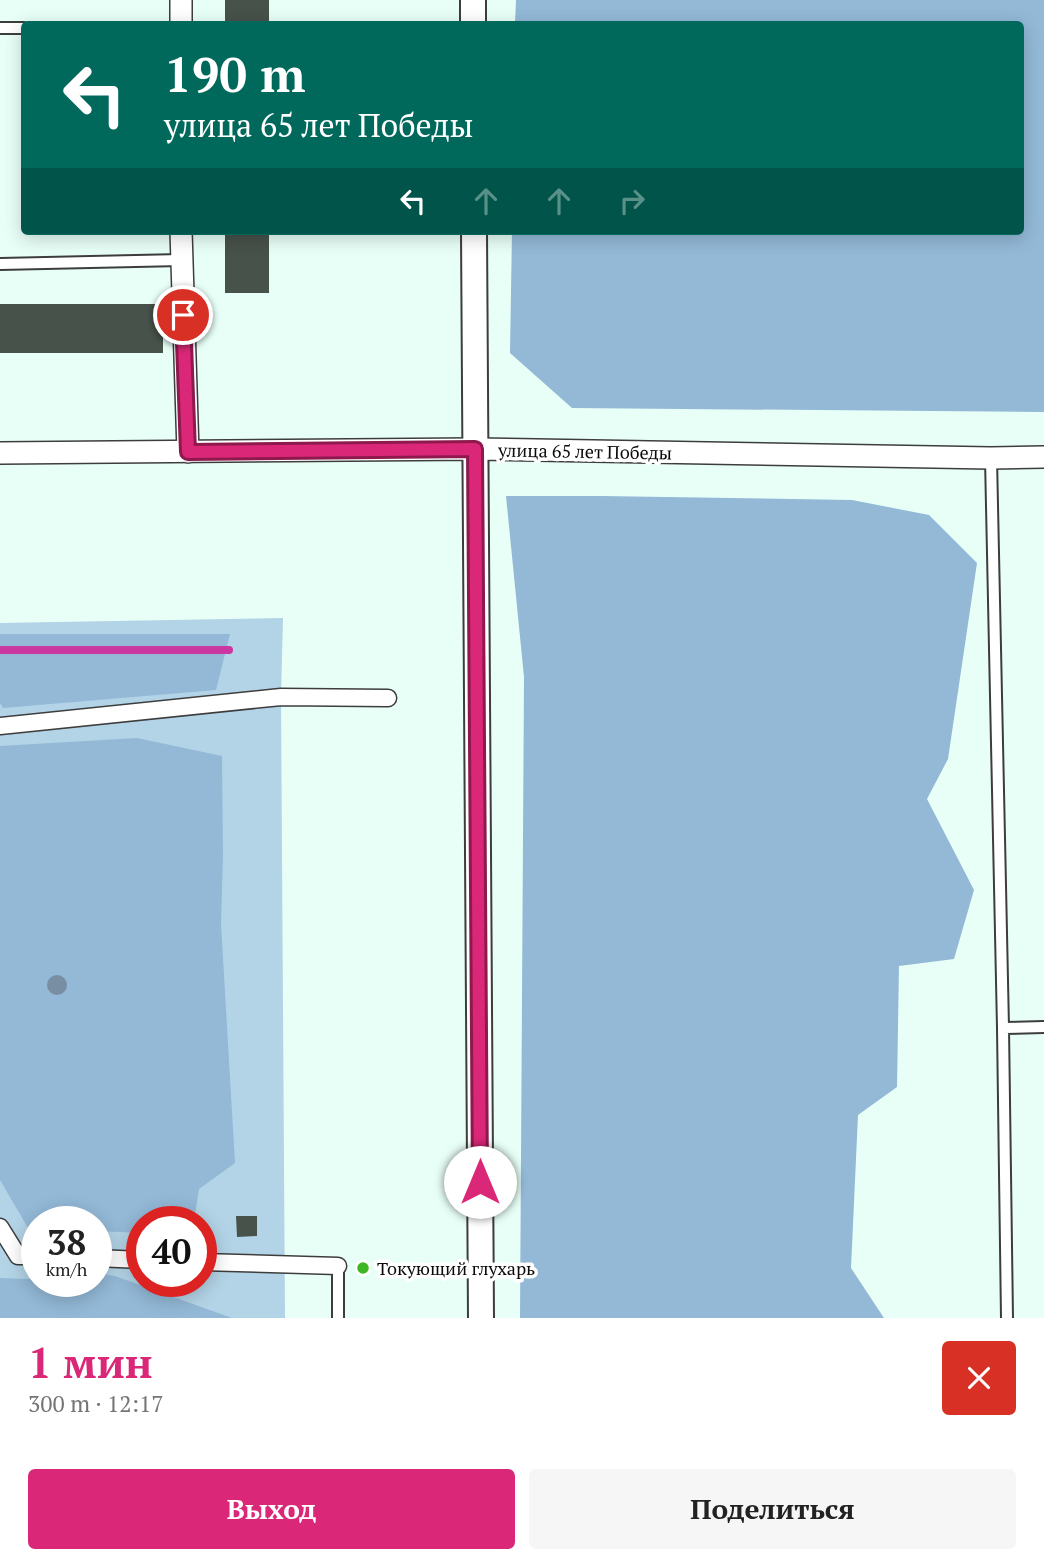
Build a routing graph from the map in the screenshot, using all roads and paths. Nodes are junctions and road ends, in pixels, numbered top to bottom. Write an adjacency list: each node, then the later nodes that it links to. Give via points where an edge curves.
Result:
1 (181, 0): 3 (street)
2 (473, 0): 4 (street)
3 (181, 21)
4 (473, 21)
5 (0, 28): 6 (lane)
6 (21, 28)
7 (181, 235): 9 (street)
8 (474, 235): 11 (street)
9 (181, 260): 10 (lane); 12 (street)
10 (0, 264)
11 (475, 449): 12 (street, улица 65 лет Победы); 15 (street, улица 65 лет Победы); 25 (street)
12 (188, 452): 13 (street, улица 65 лет Победы)
13 (0, 453)
14 (1044, 457): 15 (street, улица 65 лет Победы)
15 (991, 458): 19 (lane)
16 (388, 698): 17 (street, via 281,697)
17 (0, 726)
18 (1044, 1027): 19 (lane)
19 (1003, 1028): 26 (lane)
20 (0, 1227): 21 (street)
21 (21, 1256)
22 (217, 1262): 23 (street)
23 (338, 1266): 24 (lane)
24 (338, 1318)
25 (481, 1318)
26 (1007, 1318)

